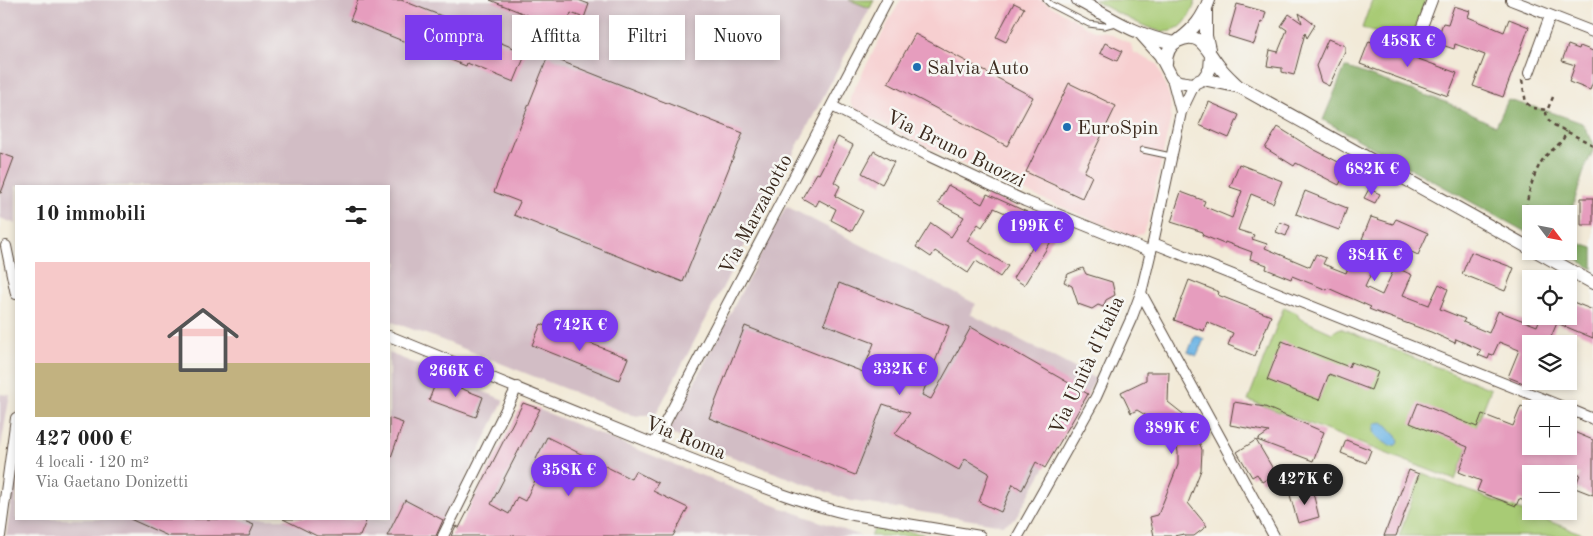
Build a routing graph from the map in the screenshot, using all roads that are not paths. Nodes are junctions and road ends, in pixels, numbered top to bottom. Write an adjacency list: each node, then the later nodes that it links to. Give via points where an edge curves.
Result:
1 (887, 0): 19 (street, Via Marzabotto)
2 (1046, 0): 8 (lane, via 1089,24 1104,26)
3 (1078, 0): 8 (street)
4 (1432, 0): 12 (street)
5 (1511, 0): 7 (street)
6 (1207, 6): 11 (street, via 1200,21); 13 (street, via 1206,36)
7 (1550, 16): 9 (street); 15 (street)
8 (1119, 22): 10 (street)
9 (1593, 32)
10 (1142, 34): 11 (street, via 1154,39); 14 (street)
11 (1177, 41): 13 (street, via 1192,38 1204,44); 14 (street, via 1169,49)
12 (1415, 45)
13 (1210, 53): 17 (street, via 1210,69); 18 (street)
14 (1166, 64): 16 (street)
15 (1526, 74)
16 (1172, 78): 17 (street, via 1186,84); 20 (street, Via Unità d'Italia)
17 (1199, 81): 18 (street); 20 (street, Via Unità d'Italia)
18 (1240, 87): 23 (street)
19 (832, 106): 25 (street, Via Bruno Buozzi, via 1025,201); 36 (street, Via Marzabotto)
20 (1181, 112): 22 (street, Via Unità d'Italia)
21 (1143, 150): 22 (lane)
22 (1171, 156): 25 (street, Via Unità d'Italia)
23 (1522, 243)
24 (7, 246): 28 (street)
25 (1152, 248): 29 (street, Via Unità d'Italia); 32 (street, Via Bruno Buozzi)
26 (1552, 260): 27 (street)
27 (1593, 283)
28 (15, 289)
29 (1140, 293): 40 (street, Via Unità d'Italia, via 1096,397); 41 (street)
30 (390, 336): 31 (street, Via Roma)
31 (517, 387): 36 (street, Via Roma); 38 (street)
32 (1546, 400)
33 (1577, 412): 34 (street, Via Bruno Buozzi)
34 (1593, 418)
35 (15, 425): 37 (street)
36 (654, 444): 39 (street, Via Roma, via 834,511)
37 (0, 536)
38 (443, 536)
39 (980, 536)
40 (1018, 536)
41 (1274, 536)

